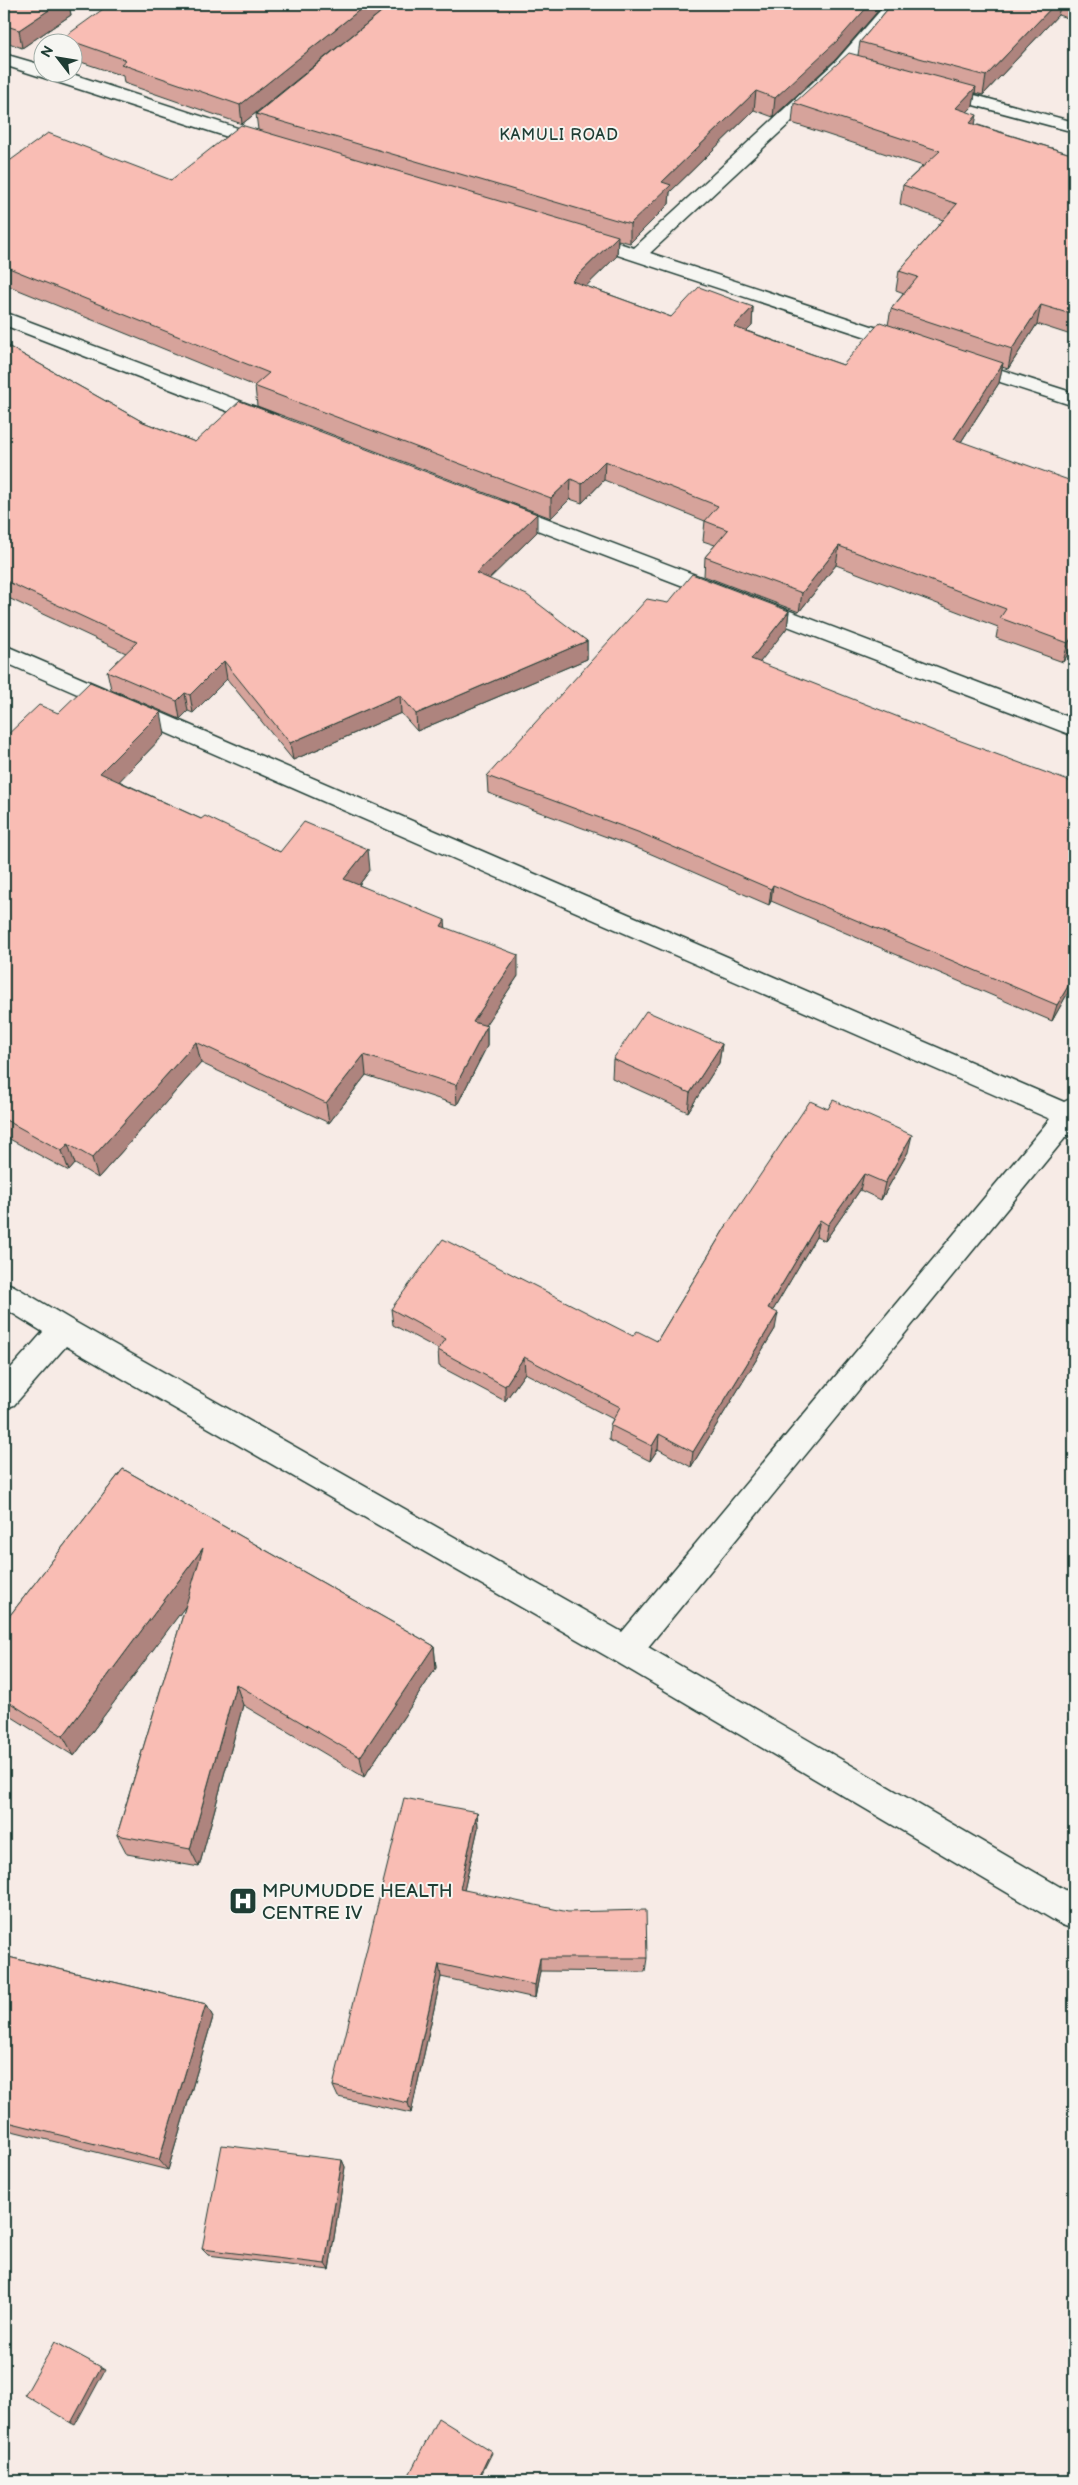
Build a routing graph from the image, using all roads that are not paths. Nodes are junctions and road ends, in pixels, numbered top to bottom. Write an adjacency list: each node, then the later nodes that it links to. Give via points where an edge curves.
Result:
1 (895, 4): 3 (street)
2 (4, 58): 4 (street)
3 (843, 64): 5 (street); 13 (street)
4 (32, 68)
5 (861, 69)
6 (76, 82): 10 (street)
7 (926, 86): 9 (street)
8 (255, 124): 10 (street)
9 (1074, 127)
10 (240, 136): 11 (street)
11 (278, 147)
12 (563, 232): 13 (street)
13 (638, 254): 15 (street)
14 (4, 318): 18 (street)
15 (923, 350)
16 (951, 359): 17 (street)
17 (1074, 400)
18 (292, 428)
19 (478, 500): 21 (street)
20 (4, 653): 22 (street)
21 (1074, 728)
22 (1071, 1111): 26 (street)
23 (4, 1294): 24 (street)
24 (63, 1330): 25 (street); 26 (street)
25 (4, 1396)
26 (626, 1651): 27 (street)
27 (1074, 1913)

